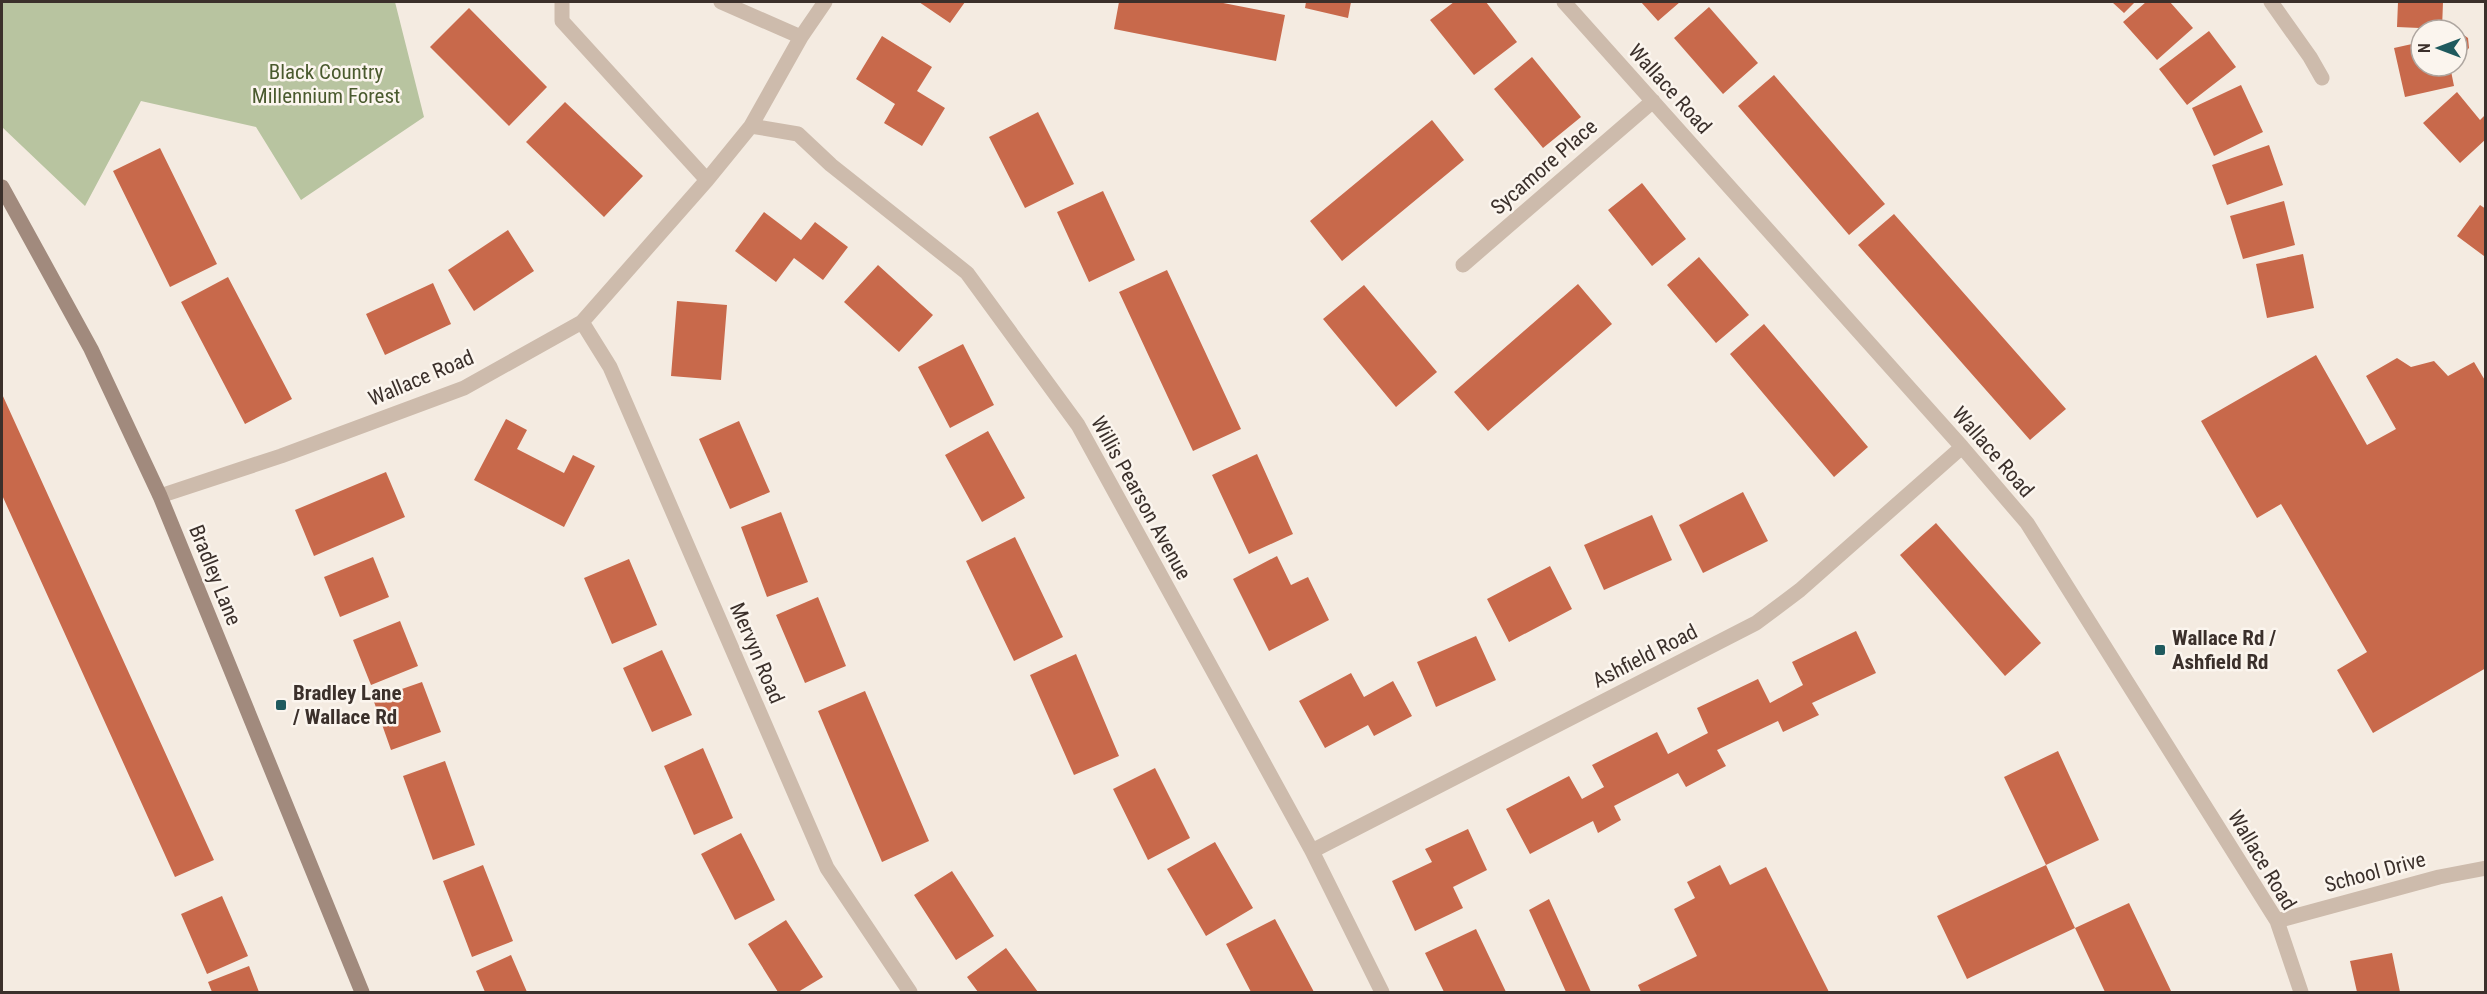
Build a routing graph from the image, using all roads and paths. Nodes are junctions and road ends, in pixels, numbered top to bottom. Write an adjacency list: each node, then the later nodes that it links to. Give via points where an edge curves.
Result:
1 (562, 2): 10 (street, via 562,21)
2 (721, 2): 6 (street)
3 (825, 2): 6 (street, Wallace Road)
4 (1564, 2): 8 (street, Wallace Road)
5 (2271, 2): 7 (street)
6 (801, 37): 9 (street, Wallace Road)
7 (2322, 78)
8 (1653, 101): 12 (street, Sycamore Place); 14 (street, Wallace Road)
9 (751, 126): 10 (street, Wallace Road); 16 (street, Willis Pearson Avenue, via 798,134 967,273 1078,425)
10 (707, 180): 13 (street, Wallace Road)
11 (2, 187): 15 (street, Bradley Lane, via 91,349)
12 (1463, 265)
13 (582, 321): 15 (street, Wallace Road, via 464,388); 20 (street, Mervyn Road, via 610,366 827,868)
14 (1962, 447): 16 (street, Ashfield Road, via 1800,590 1756,622); 18 (street, Wallace Road, via 2027,523)
15 (160, 496): 19 (street, Bradley Lane)
16 (1312, 851): 21 (street, Willis Pearson Avenue)
17 (2486, 868): 18 (street, School Drive)
18 (2277, 921): 22 (street, Wallace Road)
19 (362, 993)
20 (910, 993)
21 (1382, 993)
22 (2301, 993)

